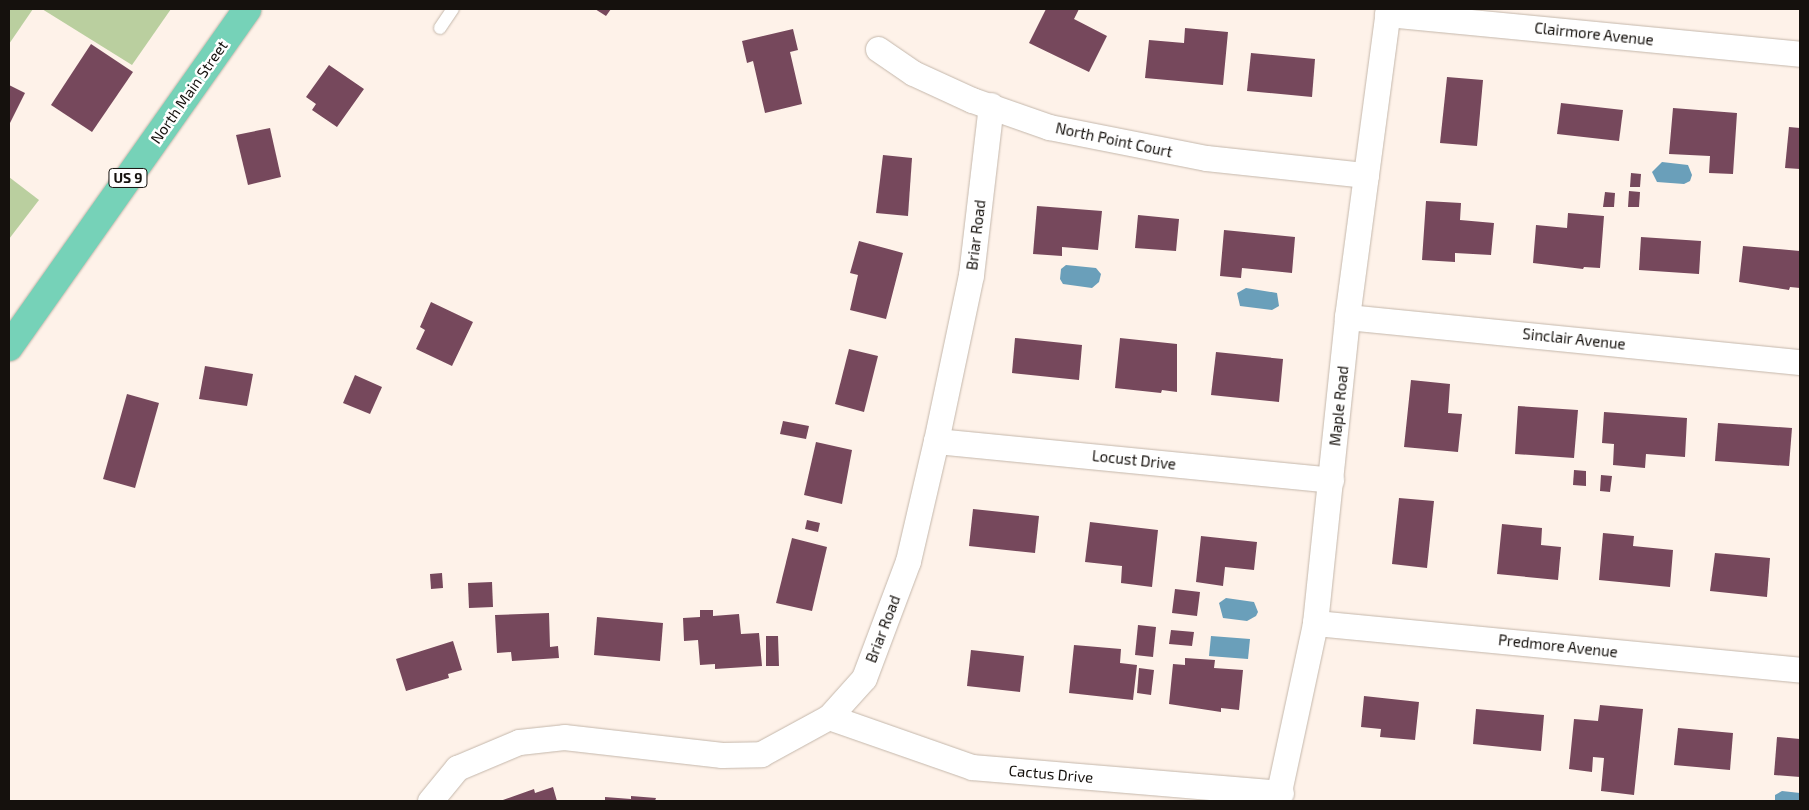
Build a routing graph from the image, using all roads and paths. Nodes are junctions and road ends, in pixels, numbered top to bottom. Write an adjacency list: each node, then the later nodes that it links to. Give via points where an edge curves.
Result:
1 (247, 9): 10 (highway, North Main Street / US 9)
2 (453, 9): 4 (lane)
3 (1388, 11): 6 (street, Clairmore Avenue); 8 (street, Maple Road)
4 (440, 28)
5 (878, 49): 7 (street, North Point Court, via 913,73 972,100)
6 (1800, 54)
7 (991, 105): 8 (street, North Point Court, via 1048,126 1206,158); 12 (street, Briar Road, via 971,275)
8 (1366, 175): 9 (street, Maple Road)
9 (1347, 317): 11 (street, Sinclair Avenue); 13 (street, Maple Road)
10 (9, 347)
11 (1800, 362)
12 (936, 441): 13 (street, Locust Drive); 16 (street, Briar Road, via 908,561 864,678)
13 (1331, 480): 14 (street, Maple Road)
14 (1315, 622): 15 (street, Predmore Avenue); 17 (street, Maple Road)
15 (1800, 670)
16 (830, 718): 17 (street, Cactus Drive, via 972,767); 18 (street, Briar Road, via 761,754 722,755 564,737 519,742 457,768)
17 (1279, 797)
18 (430, 801)

